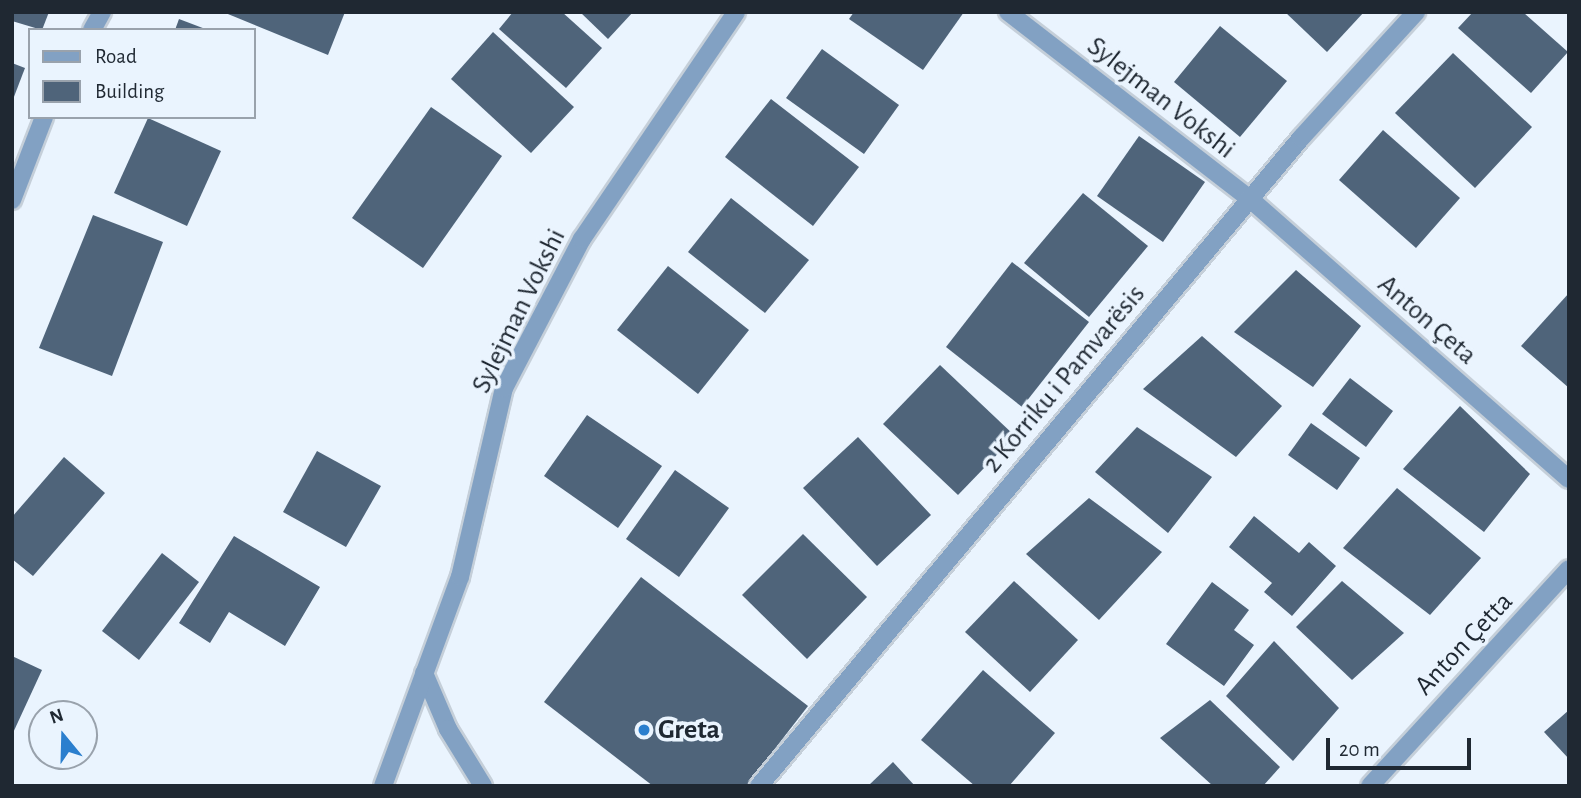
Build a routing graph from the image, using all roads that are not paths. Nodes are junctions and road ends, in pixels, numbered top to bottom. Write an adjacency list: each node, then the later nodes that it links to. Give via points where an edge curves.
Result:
1 (102, 12): 5 (street)
2 (736, 12): 11 (street, Sylejman Vokshi, via 582,239 504,388 460,577)
3 (1008, 12): 7 (street, Sylejman Vokshi)
4 (1416, 12): 7 (street, 2 Korriku i Pamvarësis)
5 (93, 28)
6 (43, 119): 8 (street)
7 (1250, 199): 9 (street, Anton Çeta); 14 (street, 2 Korriku i Pamvarësis)
8 (12, 200)
9 (1569, 479)
10 (1569, 569): 15 (street, Anton Çetta)
11 (424, 673): 12 (street, Sylejman Vokshi); 13 (street, via 448,729)
12 (383, 786)
13 (483, 786)
14 (759, 786)
15 (1370, 786)

